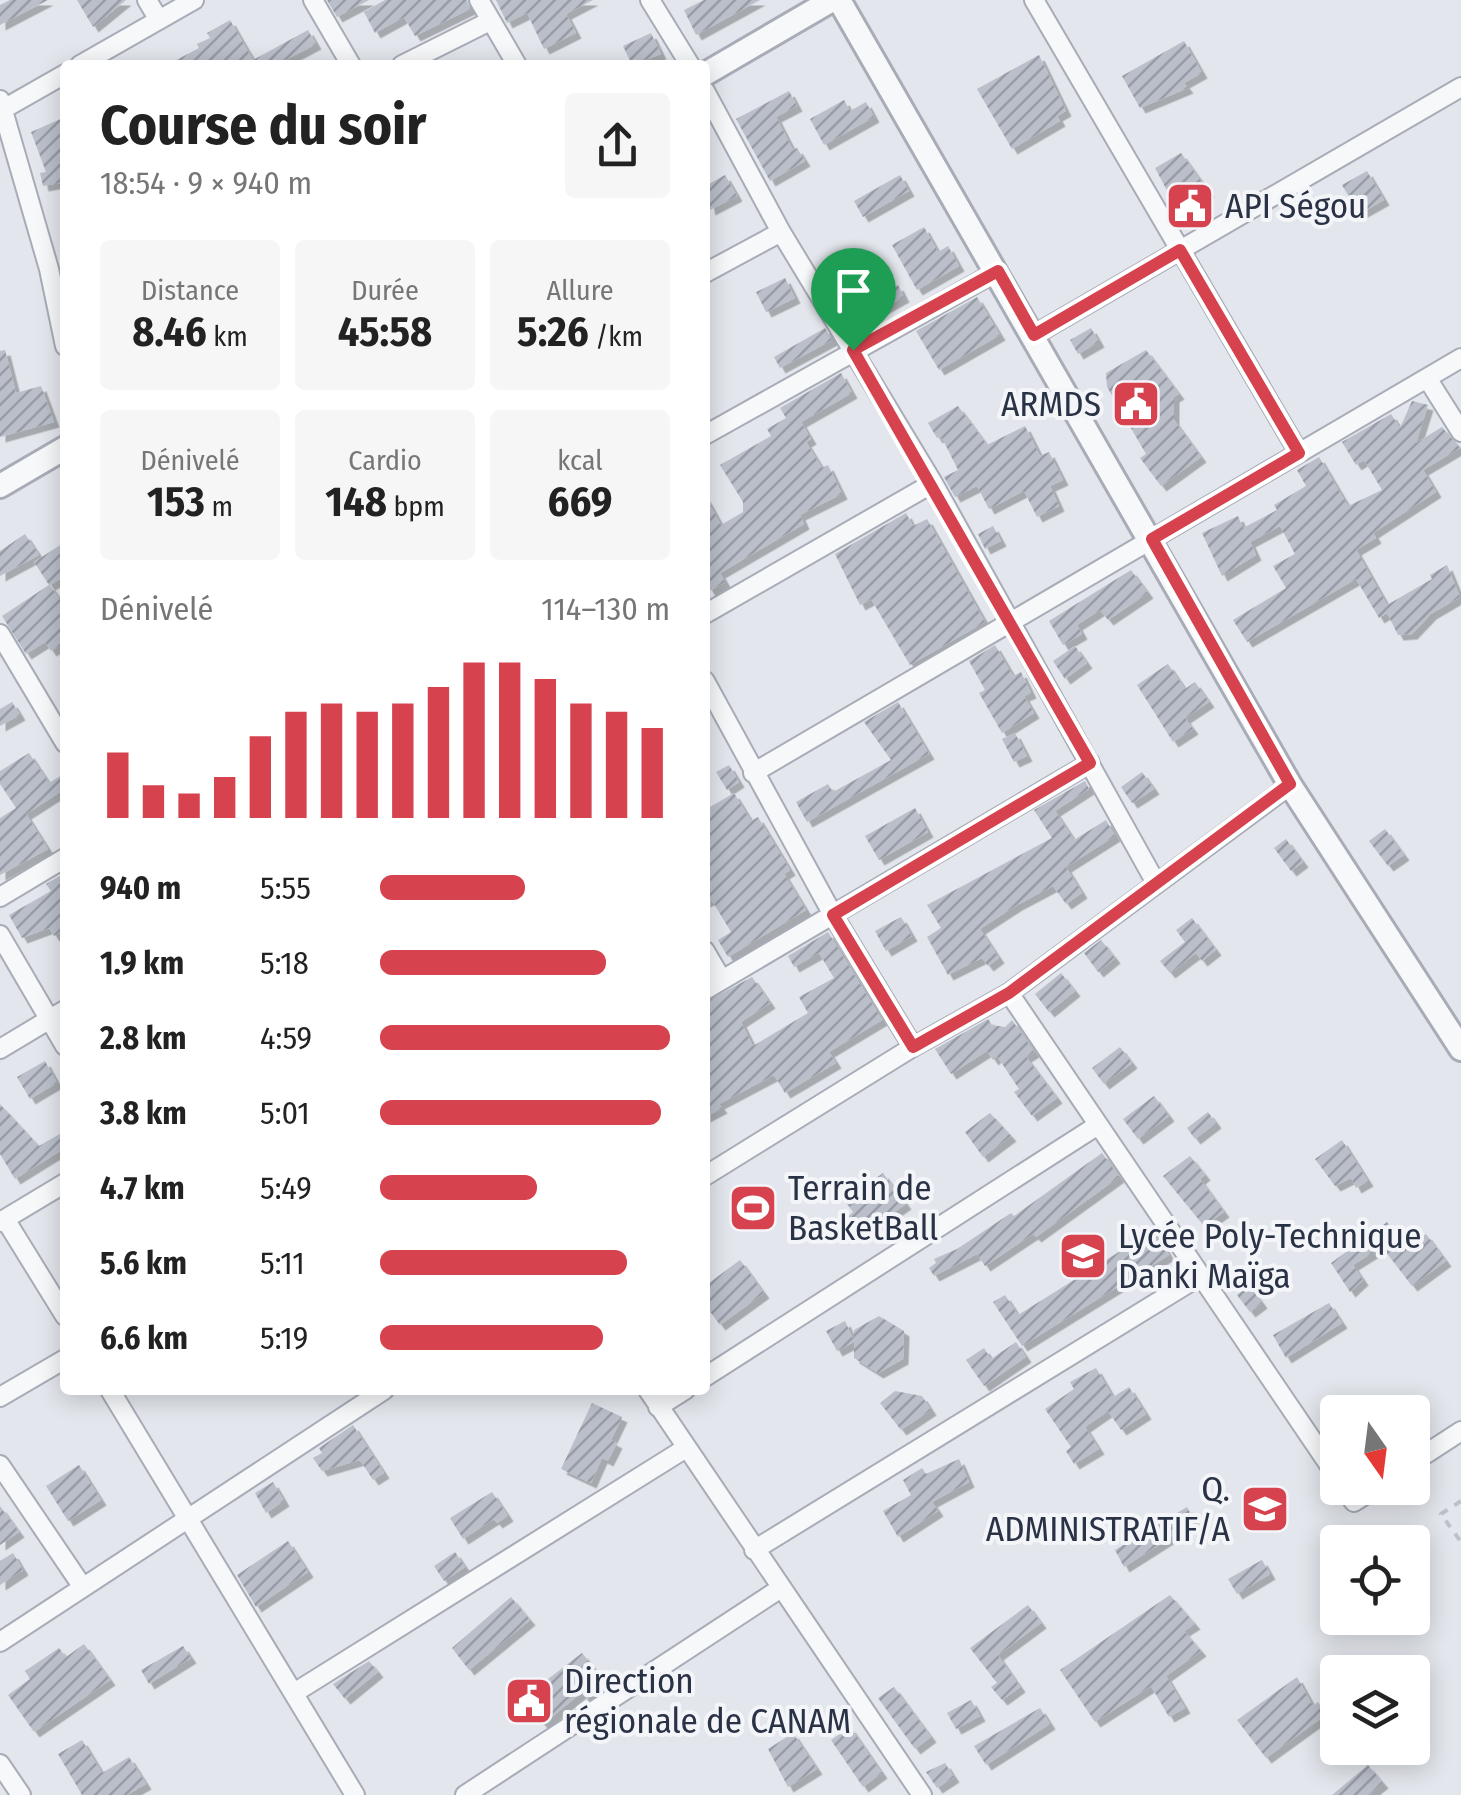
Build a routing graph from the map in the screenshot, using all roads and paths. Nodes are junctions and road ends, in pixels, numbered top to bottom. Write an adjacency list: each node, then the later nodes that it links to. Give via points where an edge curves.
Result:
1 (147, 0): 9 (street)
2 (194, 0): 9 (street)
3 (313, 0): 12 (street)
4 (479, 0): 10 (street)
5 (650, 0): 15 (street)
6 (832, 0): 16 (street)
7 (840, 0): 25 (street)
8 (1034, 0): 22 (street)
9 (159, 20): 11 (street)
10 (490, 21): 13 (street); 14 (street)
11 (89, 60)
12 (349, 60)
13 (412, 60)
14 (514, 60)
15 (687, 60)
16 (710, 71)
17 (60, 77): 20 (street)
18 (1461, 87): 22 (street)
19 (710, 100): 21 (street)
20 (1, 107): 23 (street)
21 (782, 232): 24 (street); 28 (street)
22 (1180, 250): 27 (street); 34 (street)
23 (57, 265): 26 (street)
24 (710, 270)
25 (998, 271): 27 (street); 28 (street)
26 (60, 295)
27 (1034, 335): 37 (street)
28 (853, 350): 31 (street); 35 (street)
29 (1461, 358): 30 (street)
30 (1427, 378): 32 (street); 34 (street)
31 (710, 432)
32 (1461, 432)
33 (60, 451): 36 (street)
34 (1299, 453): 37 (street)
35 (932, 483): 38 (street); 39 (street)
36 (0, 486)
37 (1152, 539): 39 (street); 45 (street)
38 (710, 611)
39 (1008, 624): 43 (street); 44 (street)
40 (0, 634): 42 (street)
41 (710, 691): 44 (street)
42 (60, 735)
43 (1090, 763): 47 (street); 49 (street)
44 (753, 773): 49 (street)
45 (1290, 784): 47 (street); 58 (street)
46 (60, 861): 48 (street)
47 (1156, 883): 54 (street)
48 (0, 896)
49 (833, 915): 52 (street); 56 (street)
50 (0, 935): 55 (street)
51 (710, 960): 52 (street)
52 (722, 980): 53 (street)
53 (710, 987)
54 (1009, 993): 56 (street); 59 (street)
55 (57, 1015): 57 (street)
56 (913, 1047): 60 (street)
57 (0, 1048)
58 (1461, 1049)
59 (1098, 1125): 63 (street); 66 (street)
60 (710, 1173)
61 (60, 1186): 62 (street)
62 (3, 1220): 64 (street)
63 (1200, 1276): 76 (street); 81 (street)
64 (60, 1308)
65 (60, 1362): 71 (street)
66 (710, 1374)
67 (113, 1395): 79 (street)
68 (376, 1395): 79 (street)
69 (651, 1395): 72 (street)
70 (678, 1395): 72 (street)
71 (0, 1397)
72 (658, 1408): 74 (street)
73 (1461, 1431): 75 (street)
74 (686, 1448): 81 (street); 85 (street)
75 (1430, 1451)
76 (1320, 1452)
77 (0, 1465): 82 (street)
78 (1461, 1500): 80 (path, via 1442,1514)
79 (188, 1520): 82 (street); 85 (street)
80 (1461, 1542)
81 (754, 1550): 83 (street)
82 (82, 1586): 84 (street)
83 (781, 1588): 89 (street); 90 (street)
84 (0, 1642)
85 (294, 1693): 88 (street)
86 (0, 1764): 87 (street)
87 (21, 1795)
88 (355, 1795)
89 (465, 1795)
90 (922, 1795)

